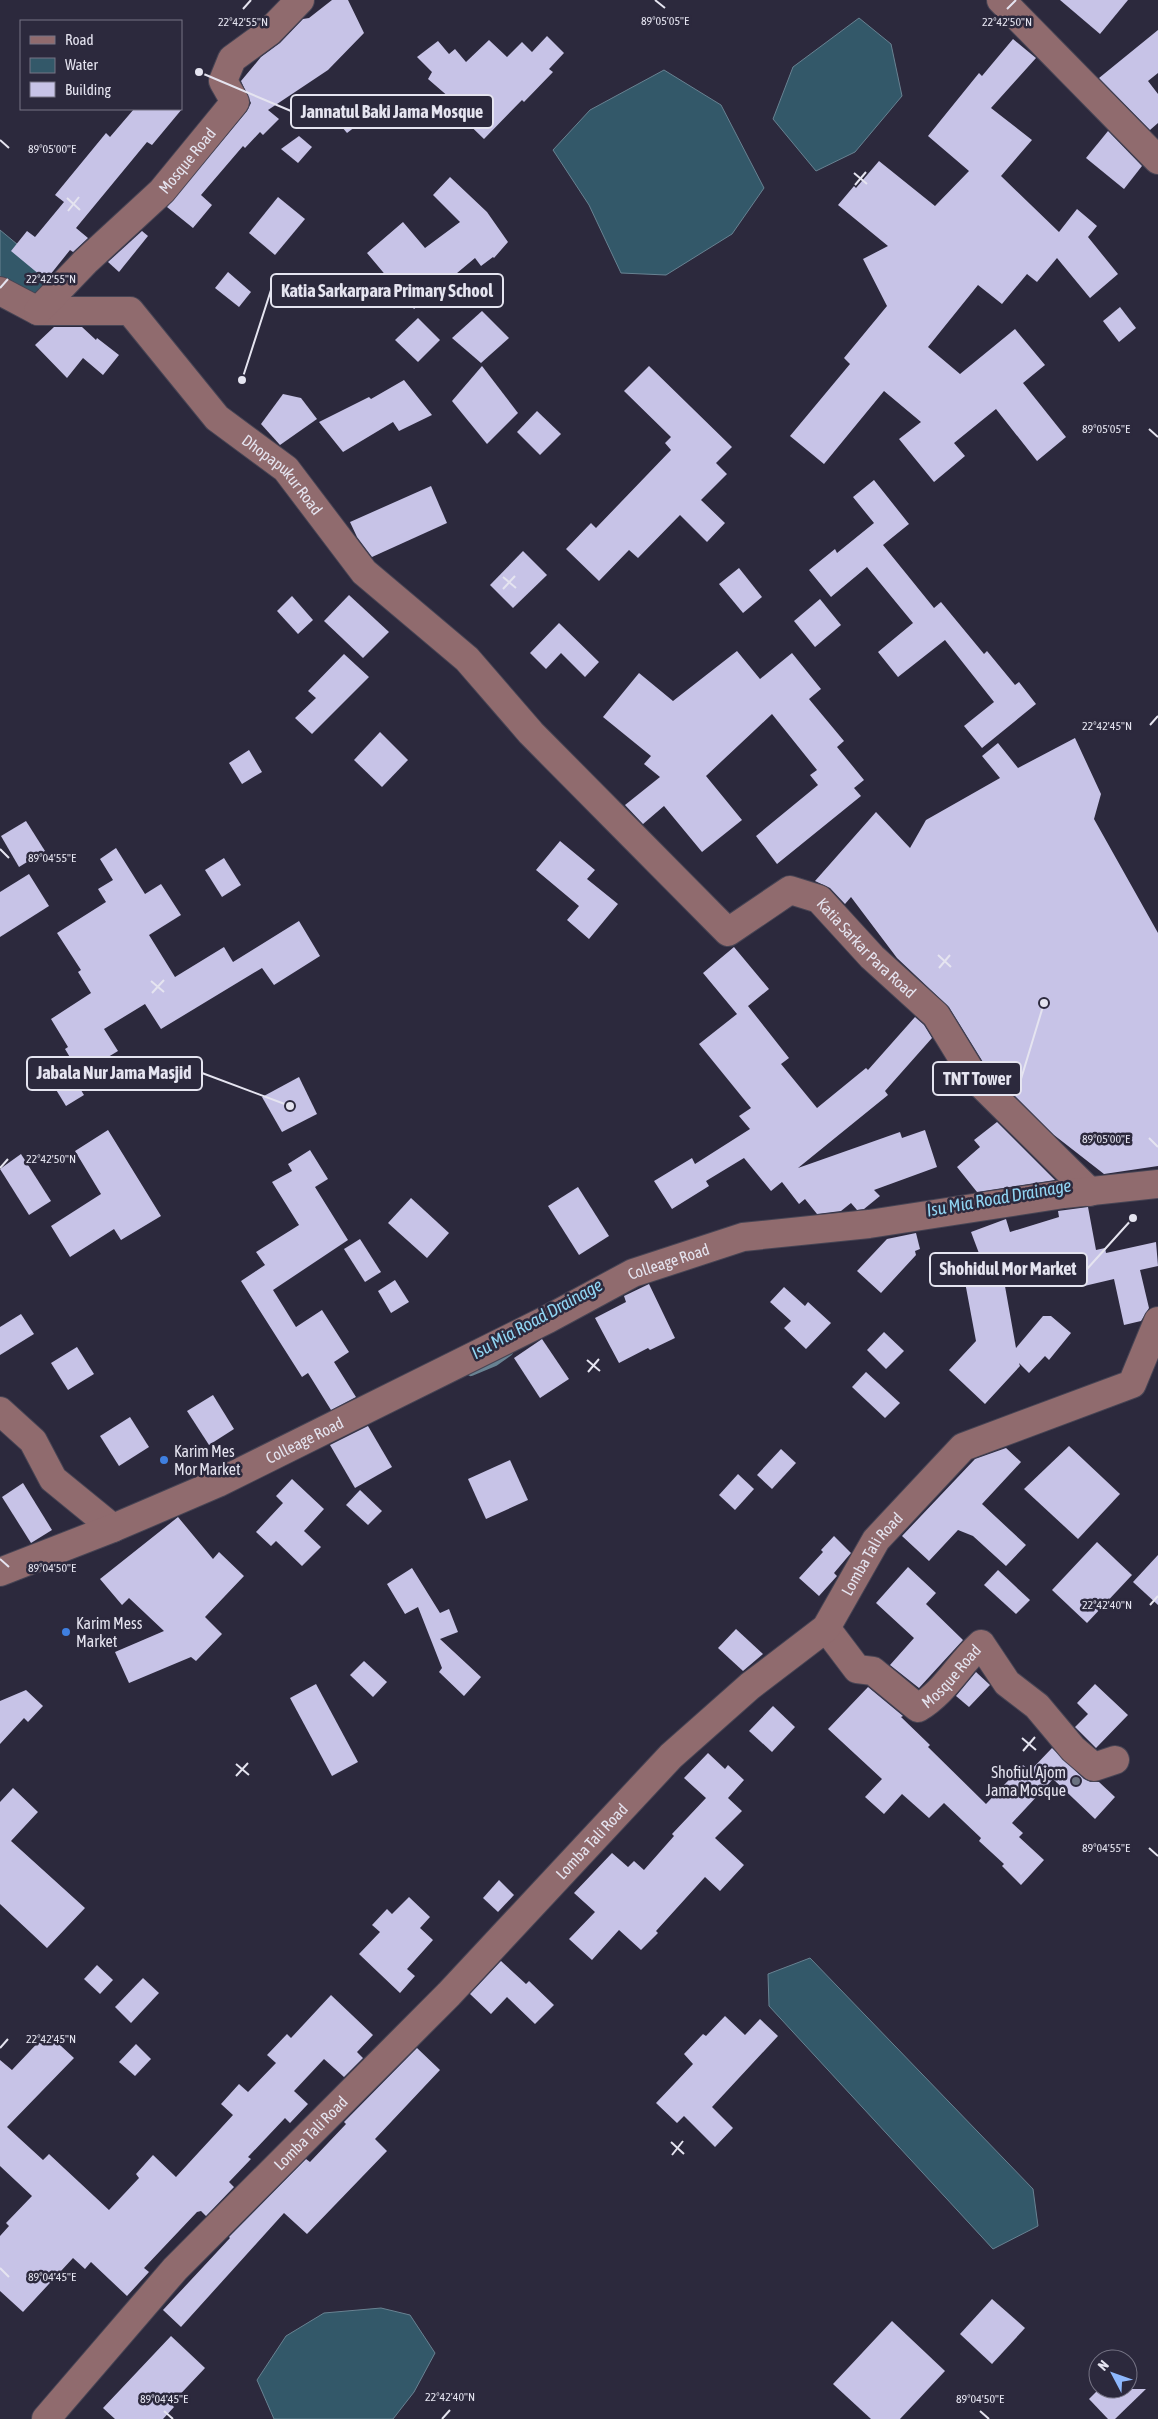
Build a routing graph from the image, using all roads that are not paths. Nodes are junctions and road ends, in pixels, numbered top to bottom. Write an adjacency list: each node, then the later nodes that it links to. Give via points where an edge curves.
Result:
1 (300, 0): 5 (street, Mosque Road, via 269,32 232,59 223,81 235,102 162,192 85,262)
2 (1001, 0): 3 (street)
3 (1158, 160)
4 (0, 291): 5 (street, Dhopapukur Road)
5 (38, 311): 6 (street, Dhopapukur Road, via 130,311 217,418 286,469 364,572 467,659)
6 (531, 733): 8 (street, Katia Sarkar Para Road, via 728,932 790,890 818,899 872,957 936,1015 974,1077)
7 (1158, 1184): 8 (street, Colleage Road)
8 (1090, 1192): 11 (street, Colleage Road, via 869,1224 743,1237 633,1272 548,1319 218,1483)
9 (1158, 1322): 13 (street, Lomba Tali Road, via 1132,1384 963,1447 876,1540)
10 (0, 1411): 11 (street, via 33,1441 53,1479)
11 (112, 1528): 12 (street, Colleage Road)
12 (0, 1572)
13 (826, 1628): 14 (street, Mosque Road, via 857,1668 873,1671 918,1708 947,1685 959,1666 981,1644 1007,1683 1037,1706 1073,1749 1094,1767); 15 (street, Lomba Tali Road, via 750,1686 672,1756 449,1994 175,2269)
14 (1115, 1760)
15 (46, 2419)

